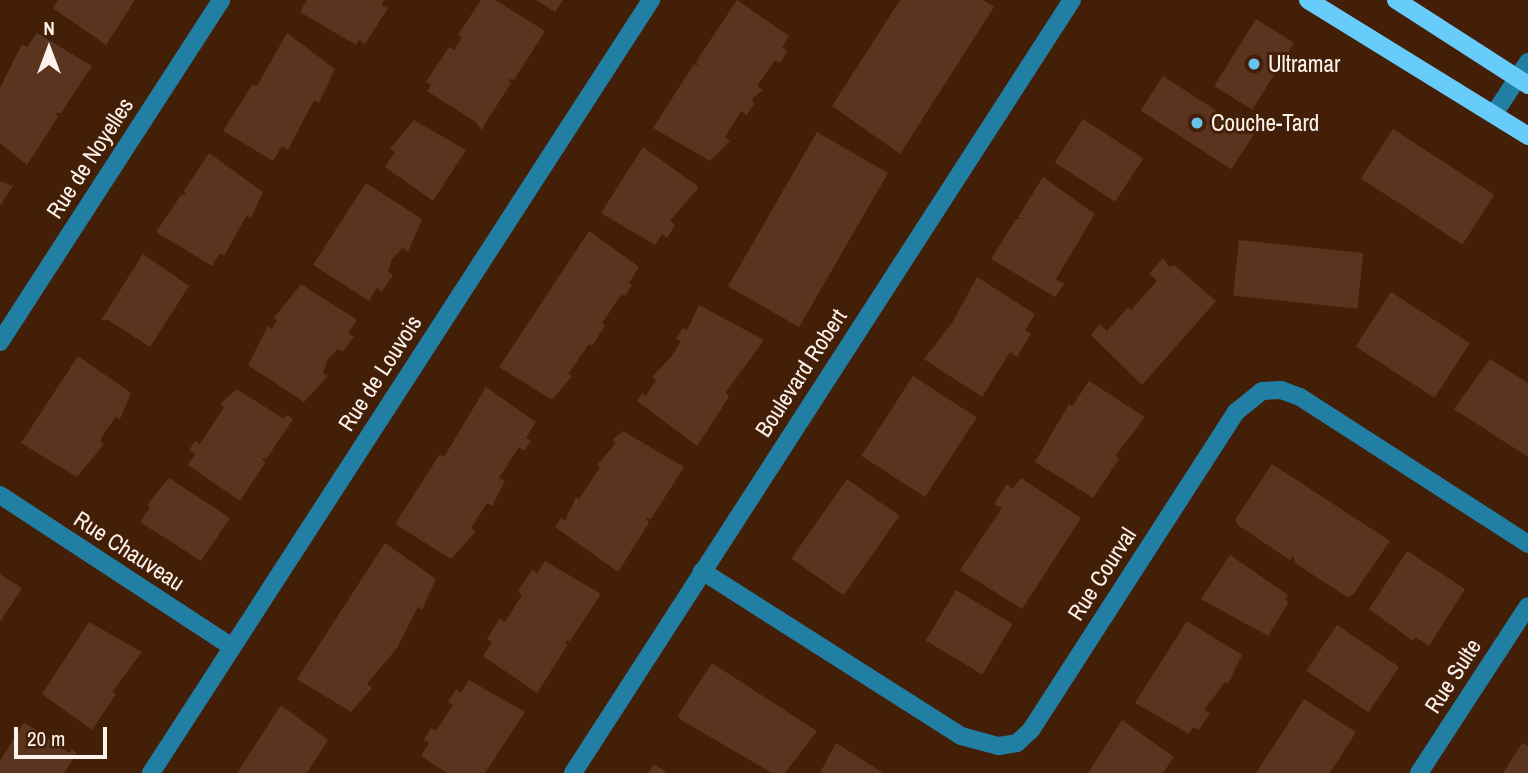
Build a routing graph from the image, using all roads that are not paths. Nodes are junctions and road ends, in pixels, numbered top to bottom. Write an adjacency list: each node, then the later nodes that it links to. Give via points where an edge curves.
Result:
1 (221, 0): 10 (street, Rue de Noyelles)
2 (651, 0): 15 (street, Rue de Louvois)
3 (1072, 0): 13 (street, Boulevard Robert)
4 (1308, 0): 8 (main road)
5 (1396, 0): 7 (main road)
6 (1528, 62): 7 (street)
7 (1523, 82): 8 (street)
8 (1494, 114): 9 (main road)
9 (1528, 136)
10 (0, 342)
11 (0, 495): 15 (street, Rue Chauveau)
12 (1528, 544): 13 (street, Rue Courval, via 1300,397 1281,390 1262,391 1236,412 1031,730 1017,743 999,746 961,736)
13 (702, 571): 17 (street, Boulevard Robert)
14 (1528, 606): 18 (street, Rue Sulte)
15 (232, 647): 16 (street, Rue de Louvois)
16 (151, 773)
17 (573, 773)
18 (1419, 773)

